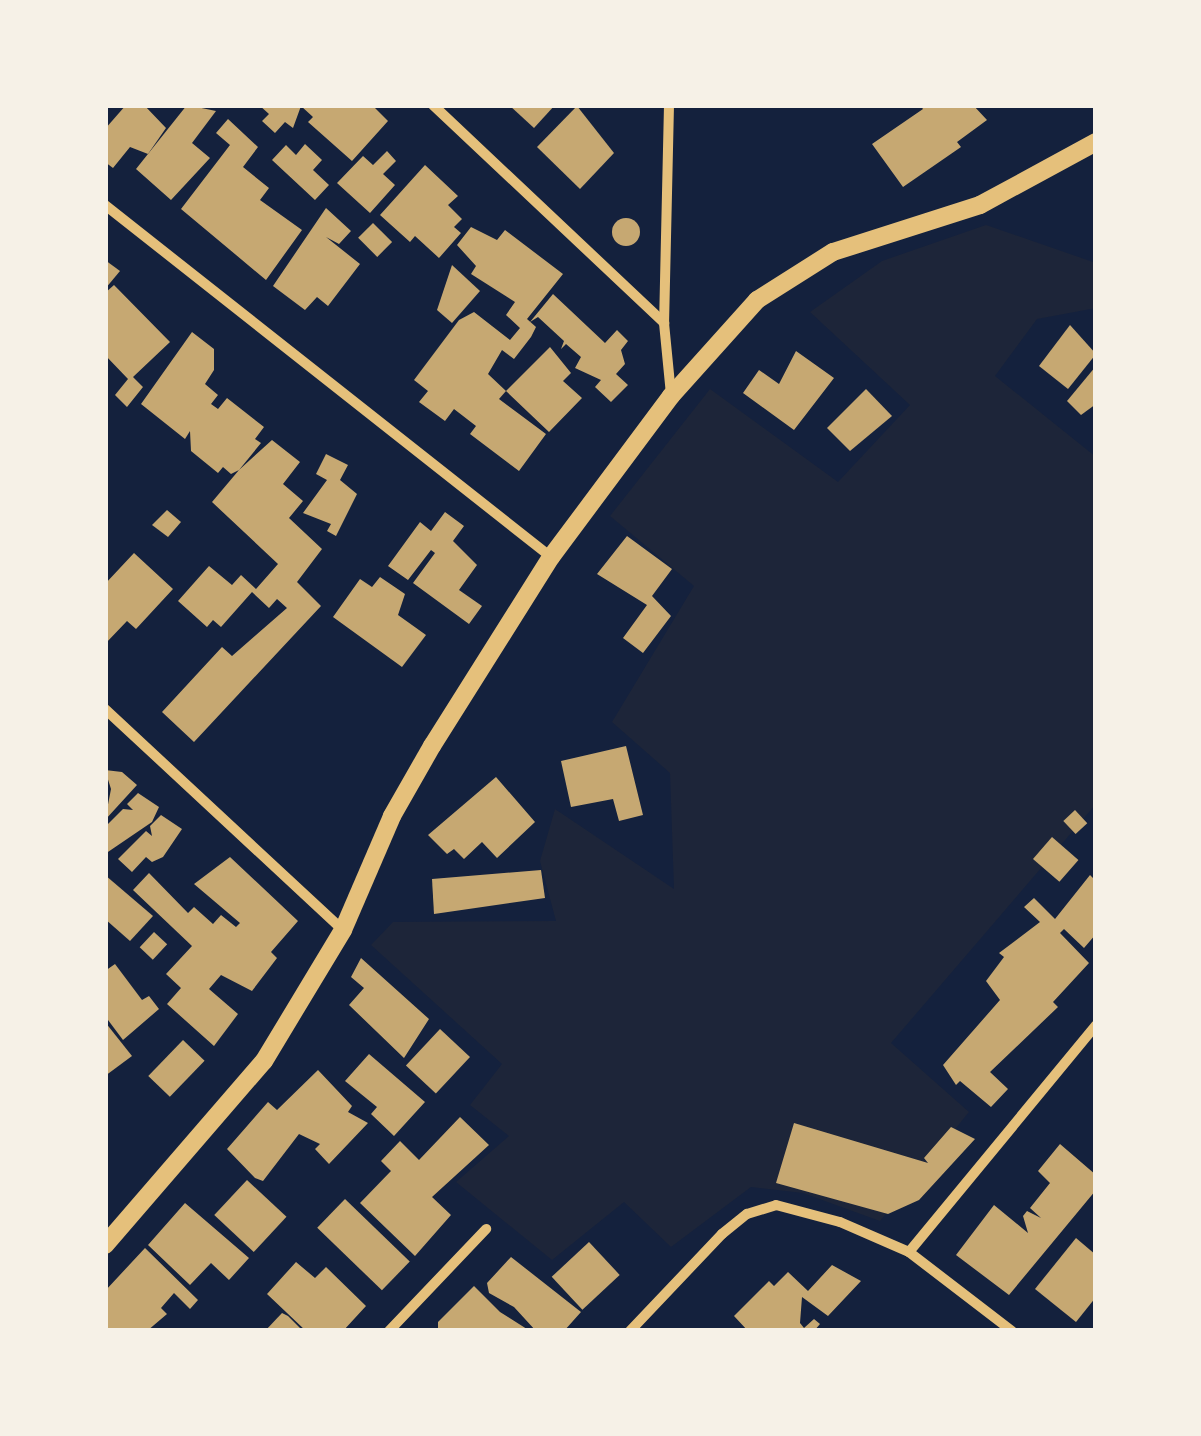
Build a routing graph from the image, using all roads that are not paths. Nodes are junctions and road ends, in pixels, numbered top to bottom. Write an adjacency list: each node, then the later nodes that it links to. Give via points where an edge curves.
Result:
1 (433, 105): 5 (street)
2 (669, 105): 5 (street)
3 (1096, 142): 6 (street, via 980,206 833,252 791,274 757,300)
4 (105, 204): 7 (street)
5 (664, 323): 6 (street)
6 (671, 396): 7 (street)
7 (551, 556): 9 (street, via 400,802)
8 (105, 709): 9 (street)
9 (343, 930): 12 (street, via 264,1062)
10 (1096, 1025): 13 (street)
11 (486, 1229): 14 (street)
12 (105, 1245)
13 (910, 1252): 15 (street, via 776,1204 747,1214 722,1234); 16 (street)
14 (389, 1331)
15 (630, 1331)
16 (1012, 1331)

